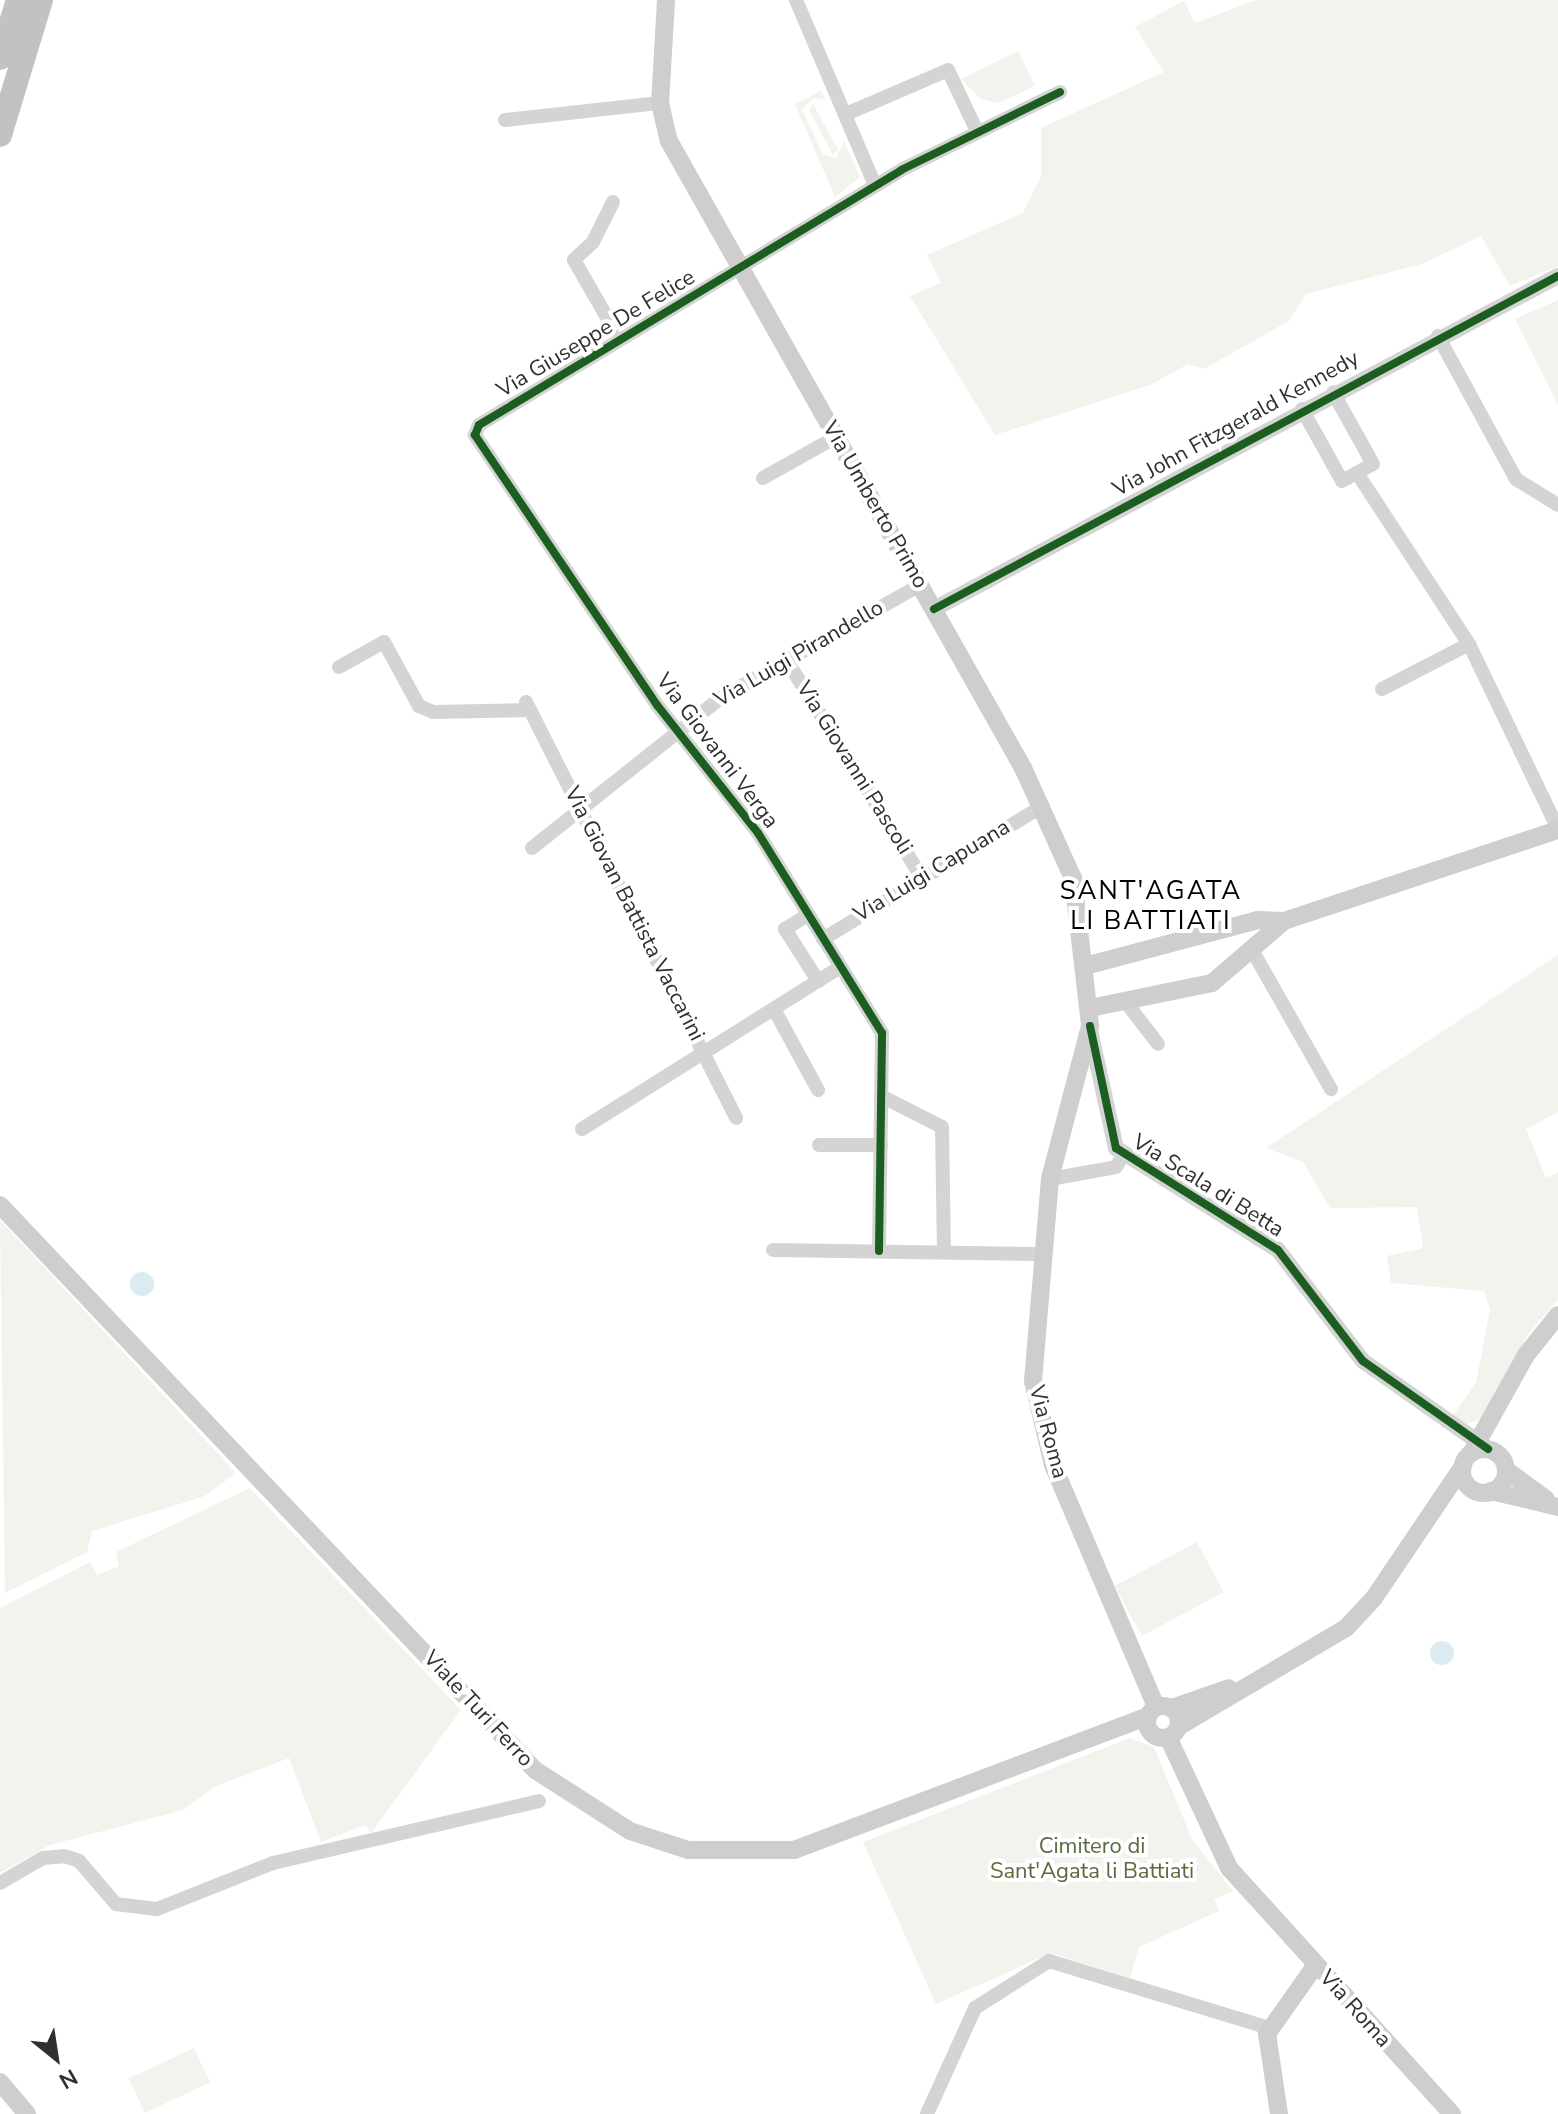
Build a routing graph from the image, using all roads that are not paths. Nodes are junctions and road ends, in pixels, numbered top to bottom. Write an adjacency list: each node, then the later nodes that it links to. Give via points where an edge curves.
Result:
1 (18, 0): 5 (highway)
2 (41, 0): 11 (highway)
3 (666, 0): 7 (main road, Via Umberto Primo)
4 (796, 0): 8 (street)
5 (0, 58)
6 (1060, 92): 10 (street, Via Giuseppe De Felice)
7 (660, 103): 9 (street); 14 (main road, Via Umberto Primo, via 669,141)
8 (843, 109): 10 (street, via 948,70); 12 (street)
9 (505, 120)
10 (977, 131): 12 (street, Via Giuseppe De Felice)
11 (0, 135)
12 (875, 185): 14 (street, Via Giuseppe De Felice)
13 (613, 202): 17 (street, via 593,242 574,260)
14 (740, 269): 17 (street, Via Giuseppe De Felice); 21 (main road, Via Umberto Primo)
15 (1558, 276): 16 (street, Via John Fitzgerald Kennedy)
16 (1438, 336): 18 (street, Via John Fitzgerald Kennedy); 24 (street, via 1516,479)
17 (620, 340): 20 (street, Via Giuseppe De Felice, via 479,425)
18 (1333, 392): 19 (street, Via John Fitzgerald Kennedy); 23 (street, via 1373,464)
19 (1302, 409): 23 (street, via 1342,481); 26 (street, Via John Fitzgerald Kennedy)
20 (475, 435): 31 (street, Via Giovanni Verga)
21 (836, 437): 22 (street); 25 (main road, Via Umberto Primo)
22 (763, 478)
23 (1359, 478): 27 (street)
24 (1558, 505)
25 (920, 585): 26 (main road, Via Umberto Primo); 28 (street, Via Luigi Pirandello)
26 (934, 609): 32 (main road, Via Umberto Primo)
27 (1469, 644): 30 (street); 34 (street)
28 (787, 661): 31 (street, Via Luigi Pirandello); 36 (street, Via Giovanni Pascoli)
29 (339, 667): 33 (street, Via Giovan Battista Vaccarini, via 384,642 419,706 528,706)
30 (1382, 689)
31 (675, 730): 33 (street, Via Luigi Pirandello); 37 (street, Via Giovanni Verga, via 758,833)
32 (1043, 806): 36 (street, Via Luigi Capuana); 42 (main road, Via Umberto Primo, via 1073,878)
33 (580, 808): 35 (street, Via Luigi Pirandello); 49 (street, Via Giovan Battista Vaccarini)
34 (1558, 830): 38 (main road)
35 (532, 848)
36 (921, 876): 40 (street, Via Luigi Capuana)
37 (808, 915): 40 (street, Via Giovanni Verga); 44 (street, via 785,929)
38 (1284, 921): 39 (main road); 41 (main road)
39 (1248, 923): 41 (main road); 42 (main road)
40 (823, 939): 43 (street, Via Giovanni Verga)
41 (1254, 948): 45 (main road, via 1212,983); 50 (street)
42 (1085, 966): 47 (main road, Via Umberto Primo)
43 (840, 967): 44 (street); 52 (street, Via Giovanni Verga, via 882,1033)
44 (818, 981): 46 (street)
45 (1125, 1001): 47 (main road); 48 (street)
46 (775, 1011): 49 (street); 51 (street)
47 (1090, 1016): 57 (street); 58 (main road, Via Roma)
48 (1158, 1044)
49 (705, 1053): 53 (street, Via Giovan Battista Vaccarini); 54 (street)
50 (1331, 1089)
51 (818, 1090)
52 (881, 1096): 56 (street, Via Giovanni Verga); 62 (street, via 942,1127)
53 (736, 1118)
54 (582, 1129)
55 (819, 1145): 56 (street)
56 (881, 1145): 61 (street, Via Giovanni Verga)
57 (1120, 1152): 58 (street, via 1116,1167); 67 (street, Via Scala di Betta, via 1278,1250 1363,1361)
58 (1050, 1179): 63 (main road, Via Roma)
59 (0, 1205): 72 (main road, Viale Turi Ferro, via 535,1770 600,1817 688,1850 794,1850 1103,1734)
60 (773, 1250): 61 (street)
61 (879, 1251): 62 (street)
62 (944, 1252): 63 (street)
63 (1041, 1254): 72 (main road, Via Roma, via 1033,1353 1039,1414)
64 (1558, 1315): 65 (main road, via 1526,1355)
65 (1506, 1399): 66 (main road); 68 (main road)
66 (1493, 1420): 67 (street); 68 (main road)
67 (1458, 1435): 68 (street, Via Scala di Betta)
68 (1484, 1456): 69 (main road); 69 (main road); 70 (main road, Viale Turi Ferro); 71 (main road)
69 (1482, 1490): 70 (main road); 71 (main road)
70 (1433, 1507): 72 (main road, Viale Turi Ferro, via 1374,1598 1346,1628 1258,1678)
71 (1558, 1507)
72 (1162, 1721): 75 (main road, Via Roma, via 1216,1849)
73 (539, 1801): 74 (street, via 273,1863 157,1909 116,1904 79,1861 64,1856 43,1858)
74 (0, 1883)
75 (1315, 1966): 76 (main road); 81 (main road, Via Roma)
76 (1269, 2028): 79 (street, via 1054,1961 975,2008); 80 (main road, via 1265,2059)
77 (0, 2082): 78 (main road)
78 (27, 2114)
79 (927, 2114)
80 (1279, 2114)
81 (1452, 2114)

